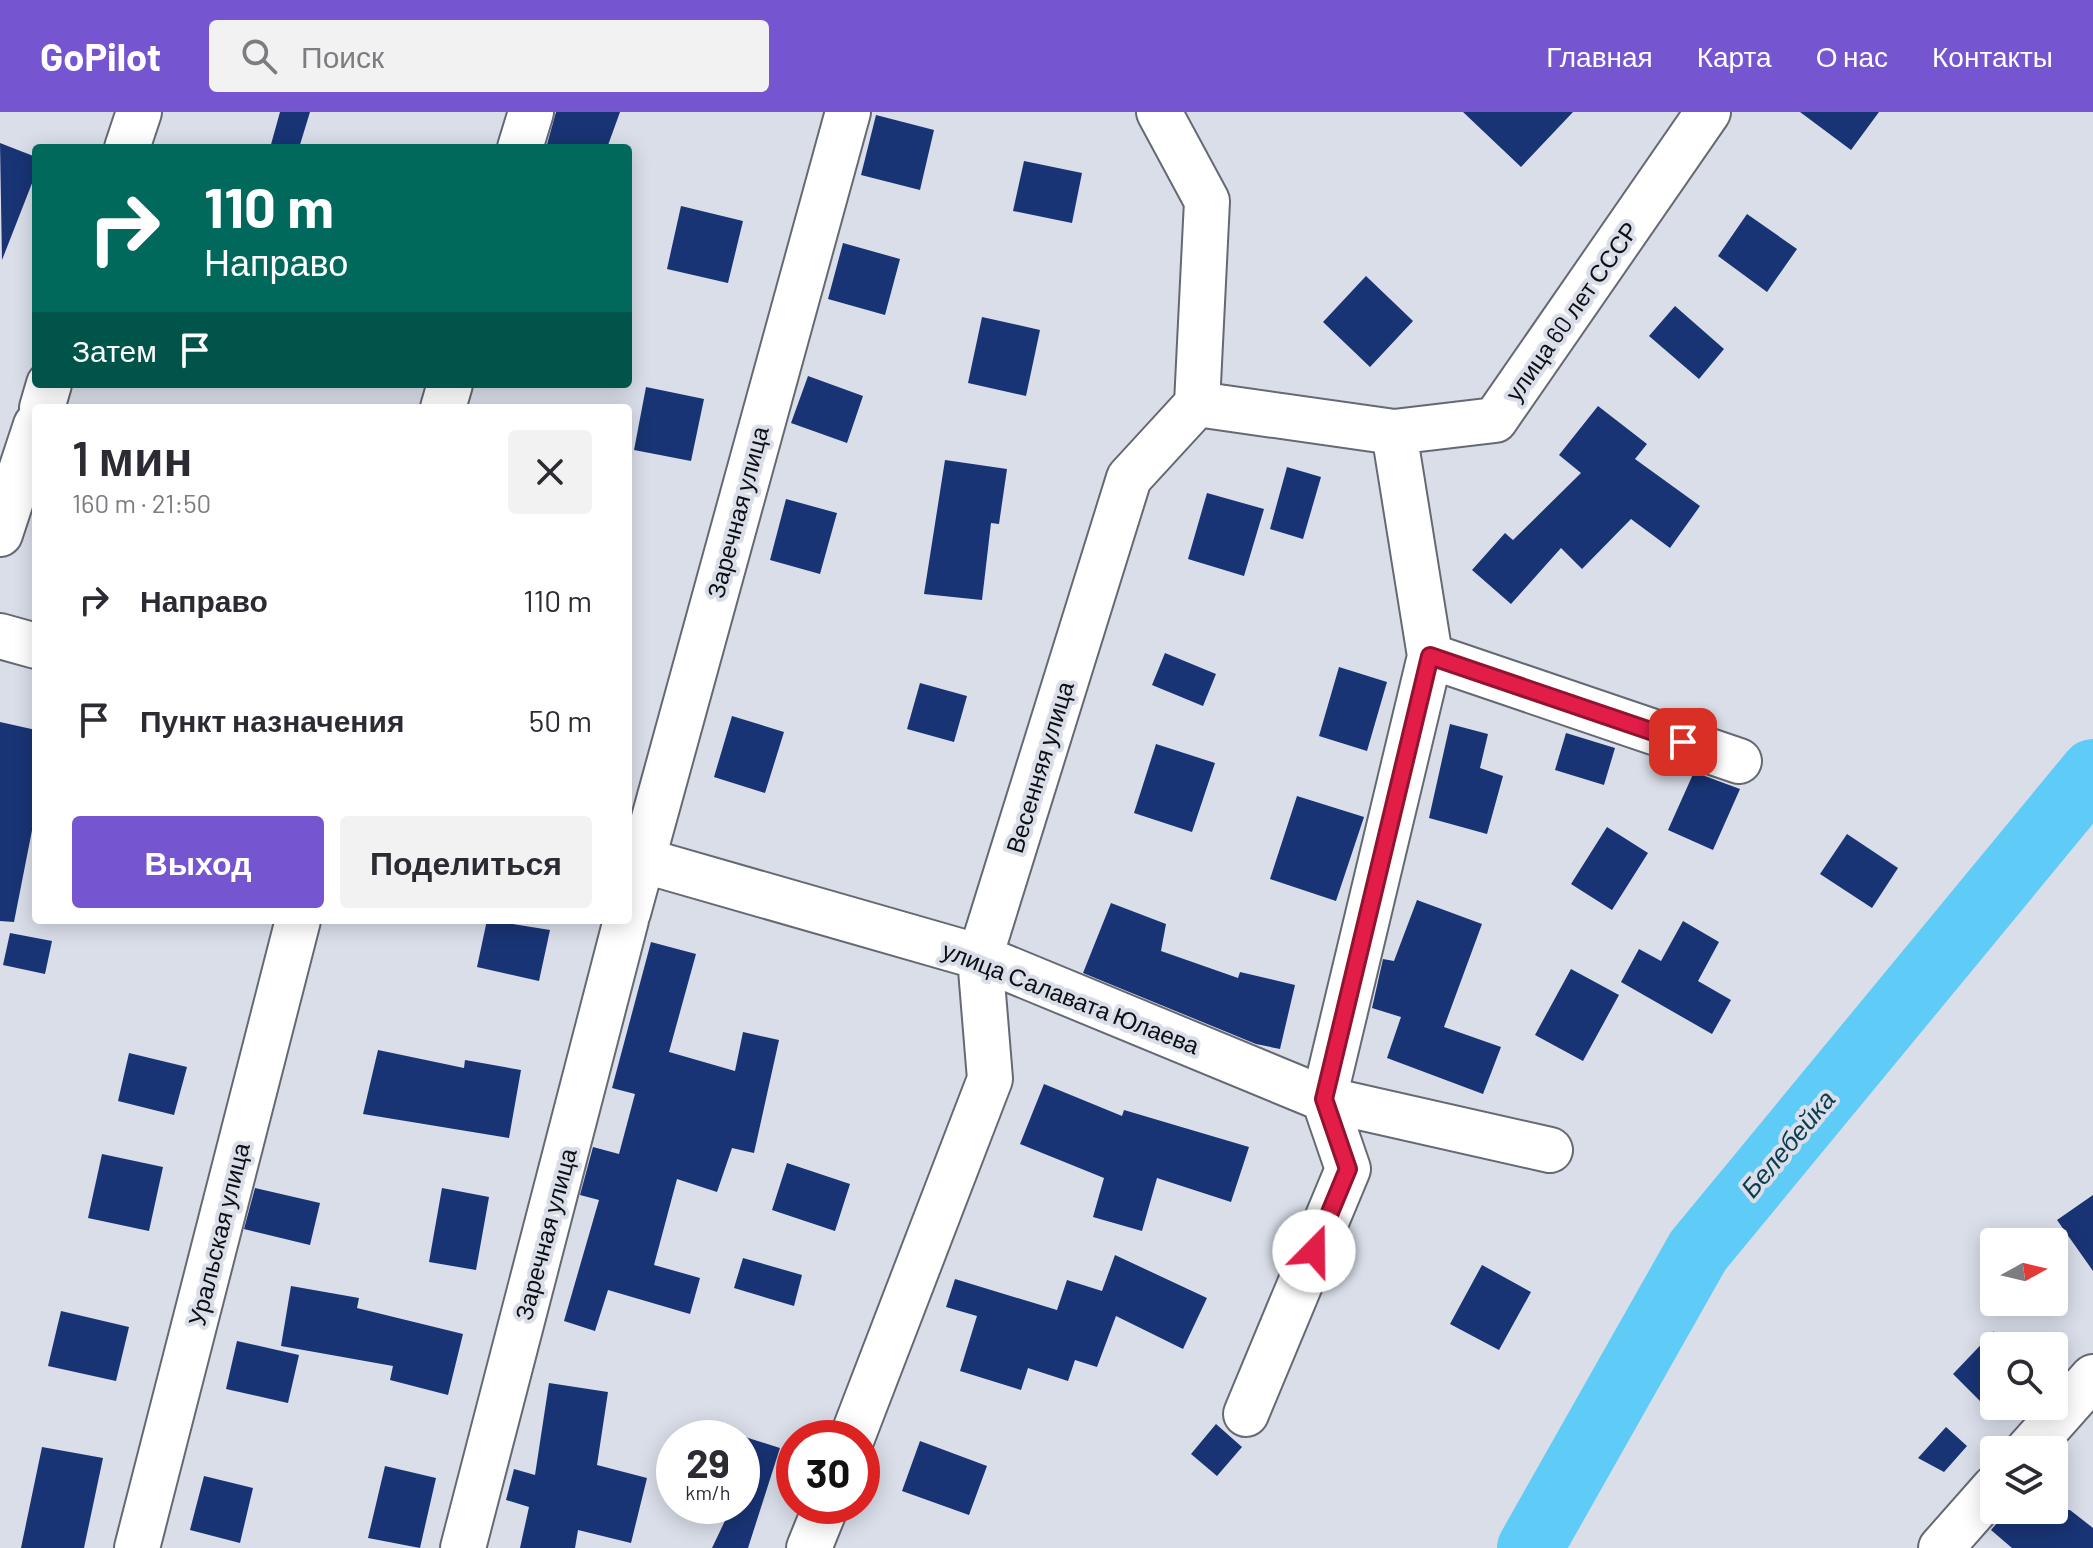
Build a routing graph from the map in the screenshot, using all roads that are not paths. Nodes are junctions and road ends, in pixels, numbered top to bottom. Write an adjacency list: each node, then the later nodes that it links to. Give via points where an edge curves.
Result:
1 (139, 112): 6 (street)
2 (531, 112): 7 (street)
3 (848, 112): 16 (street, Заречная улица)
4 (1159, 112): 8 (street, via 1207,201)
5 (1708, 112): 9 (street, улица 60 лет СССР, via 1495,420)
6 (128, 144)
7 (521, 144)
8 (1197, 404): 9 (street, улица 60 лет СССР); 20 (street, Весенняя улица, via 1129,478)
9 (1394, 432): 14 (street)
10 (32, 437): 11 (street)
11 (0, 534)
12 (0, 636): 13 (street)
13 (32, 645)
14 (1430, 656): 15 (street); 21 (street)
15 (1739, 761)
16 (635, 859): 17 (street, Заречная улица); 20 (street, улица Салавата Юлаева)
17 (632, 882)
18 (297, 924): 29 (street, Уральская улица)
19 (625, 924): 30 (street, Заречная улица)
20 (980, 957): 21 (street, улица Салавата Юлаева); 25 (street, Весенняя улица, via 990,1079)
21 (1324, 1099): 22 (street, улица Салавата Юлаева); 24 (street, via 1348,1169)
22 (1550, 1150)
23 (2093, 1377): 26 (street)
24 (1246, 1414)
25 (859, 1420)
26 (2040, 1436)
27 (1980, 1504): 32 (street)
28 (819, 1524): 31 (street)
29 (137, 1548)
30 (463, 1548)
31 (809, 1548)
32 (1941, 1548)

